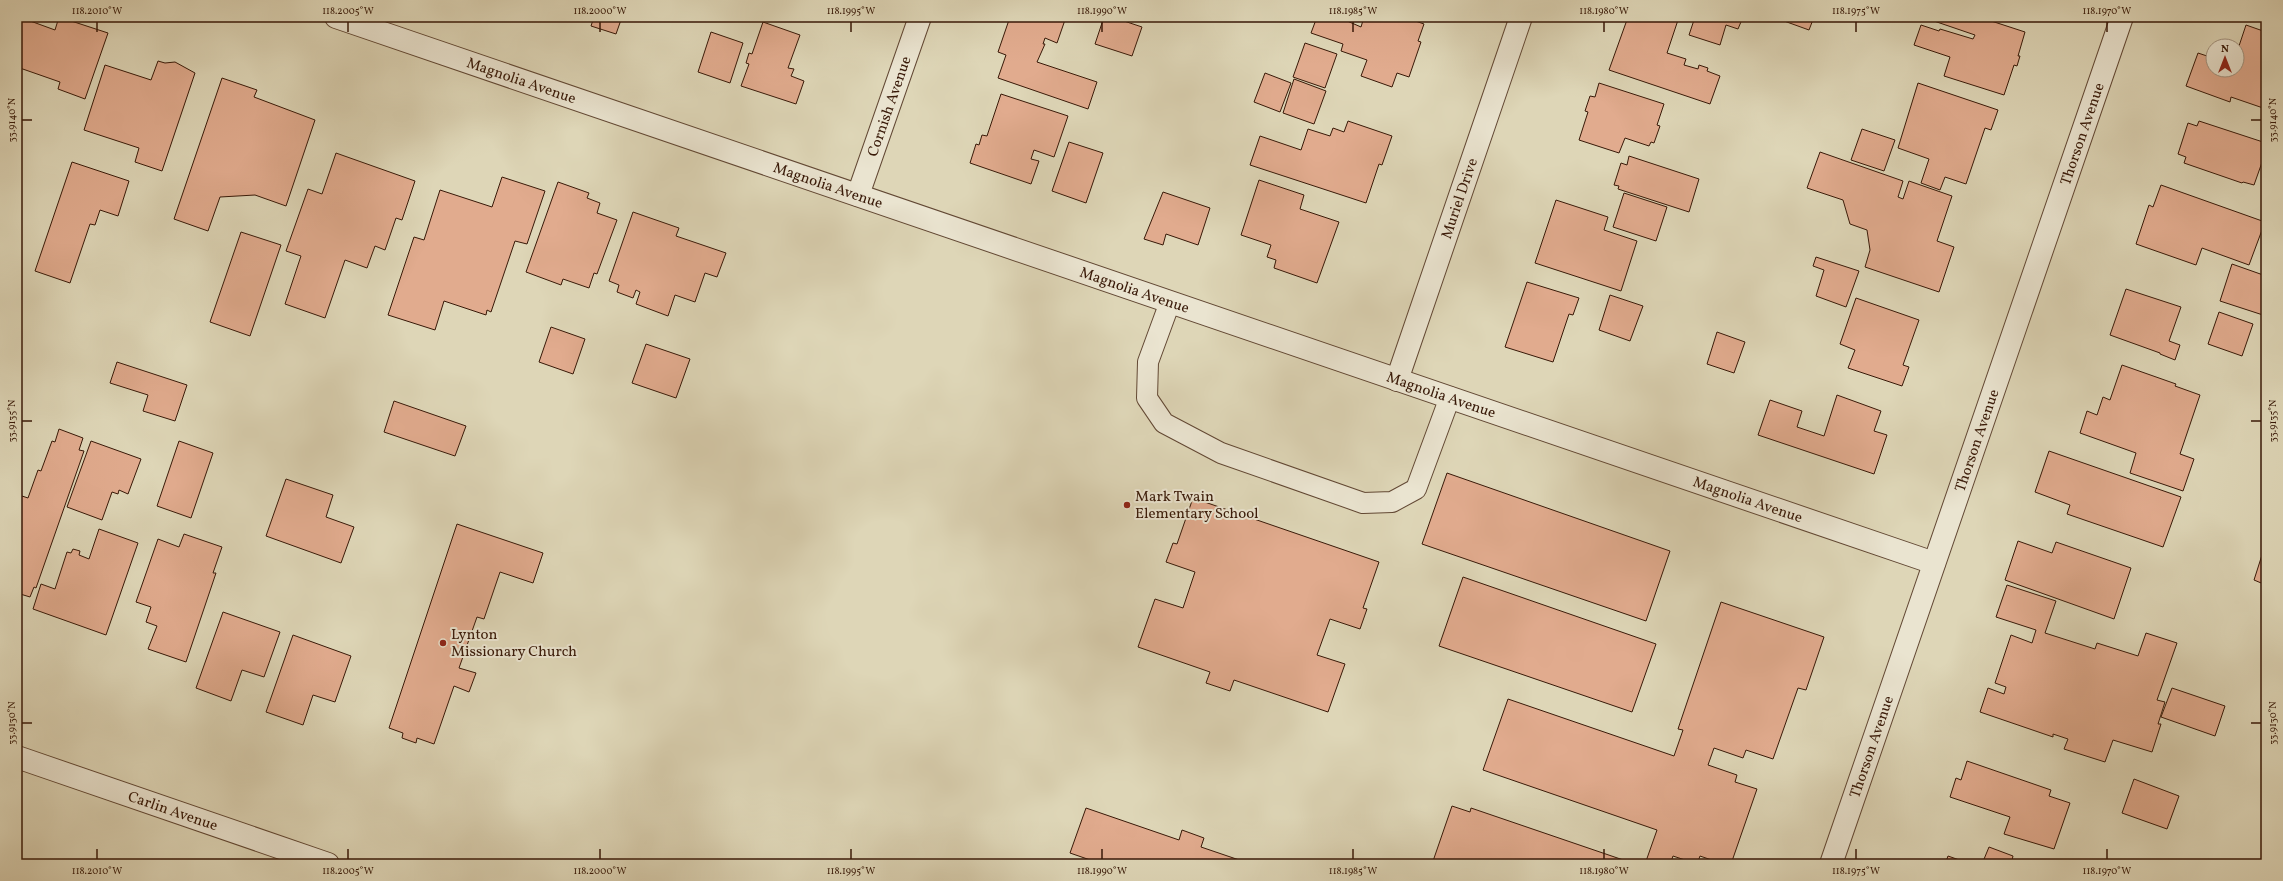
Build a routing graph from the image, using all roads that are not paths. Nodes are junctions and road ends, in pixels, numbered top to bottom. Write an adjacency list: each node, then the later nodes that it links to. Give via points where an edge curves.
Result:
1 (336, 17): 5 (street, Magnolia Avenue)
2 (920, 17): 5 (street, Cornish Avenue)
3 (1521, 17): 7 (street, Muriel Drive)
4 (2122, 17): 9 (street, Thorson Avenue)
5 (858, 195): 6 (street, Magnolia Avenue)
6 (1170, 302): 7 (street, Magnolia Avenue); 8 (lane, via 1148,362 1147,398 1164,423 1220,453 1363,503 1392,502 1416,489)
7 (1397, 380): 8 (street, Magnolia Avenue)
8 (1450, 397): 9 (street, Magnolia Avenue)
9 (1934, 563): 12 (street, Thorson Avenue)
10 (17, 757): 11 (street, Carlin Avenue)
11 (328, 864)
12 (1830, 864)

